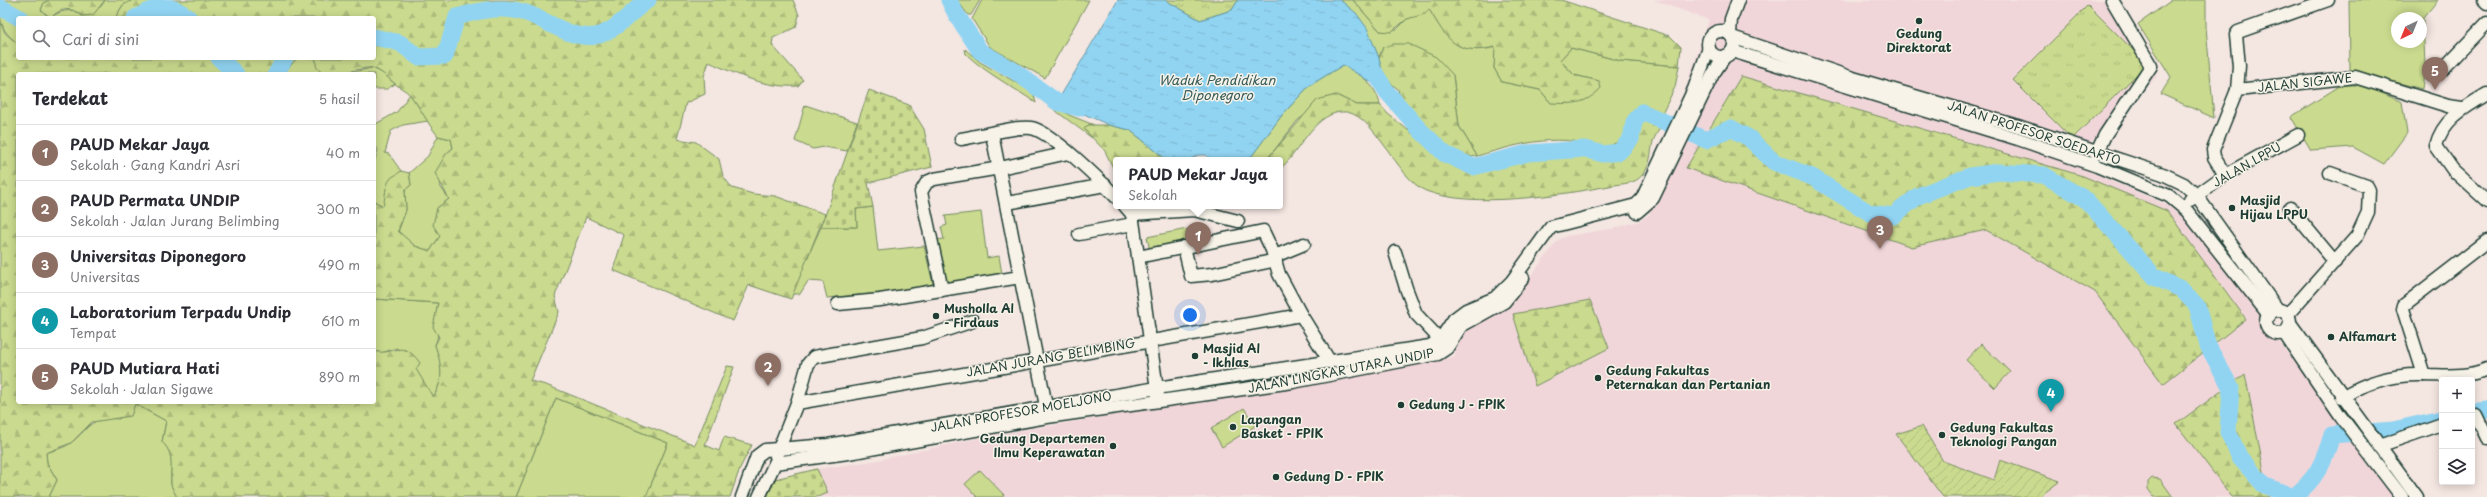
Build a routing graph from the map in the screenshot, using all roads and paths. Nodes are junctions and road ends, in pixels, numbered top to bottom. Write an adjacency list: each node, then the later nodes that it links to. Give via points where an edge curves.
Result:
1 (1738, 0): 7 (street)
2 (2112, 0): 19 (street, via 2151,62 2150,69 2105,135)
3 (2328, 0): 12 (street, via 2238,32)
4 (2484, 0): 5 (street)
5 (2487, 3)
6 (2487, 23): 10 (street)
7 (1728, 34): 8 (street, via 1710,36); 9 (street, via 1734,42); 19 (street, JALAN PROFESOR SOEDARTO, via 1853,78 2021,127)
8 (1709, 48): 9 (street, via 1715,56); 11 (street, JALAN LINGKAR UTARA UNDIP)
9 (1728, 54): 11 (street, JALAN LINGKAR UTARA UNDIP); 28 (street, JALAN PROFESOR SOEDARTO, via 2097,166 2169,196)
10 (2444, 69)
11 (1700, 89): 47 (street, JALAN LINGKAR UTARA UNDIP, via 1650,195 1636,205 1551,228 1497,302 1461,326)
12 (2237, 90): 14 (street, JALAN SIGAWE, via 2355,76 2448,106); 22 (street, via 2213,150 2214,157)
13 (2487, 94): 14 (street)
14 (2462, 108): 26 (street, via 2439,134 2436,146 2452,170)
15 (992, 134): 17 (street); 18 (street, via 1032,128 1040,130); 20 (street)
16 (2298, 135): 22 (street, JALAN LPPU)
17 (961, 139)
18 (1068, 153): 20 (street); 23 (street, via 1093,172)
19 (2096, 154): 25 (street, JALAN PROFESOR SOEDARTO, via 2163,174 2184,184)
20 (1000, 168): 27 (street); 41 (street, via 934,179 923,186 921,192)
21 (2330, 173): 39 (street, via 2363,183 2369,190 2368,212 2357,236)
22 (2225, 175): 25 (street, JALAN LPPU)
23 (1105, 186): 24 (street); 27 (street)
24 (1113, 194)
25 (2197, 196): 28 (street, JALAN LPPU); 44 (street, JALAN PROFESOR SOEDARTO)
26 (2487, 201)
27 (1007, 203): 40 (street)
28 (2182, 205): 44 (street, JALAN PROFESOR SOEDARTO)
29 (2290, 208): 39 (street)
30 (1130, 215): 31 (street, via 1194,210); 32 (street); 37 (street)
31 (1238, 221)
32 (1079, 234)
33 (2487, 241): 51 (street, via 2404,305 2403,309)
34 (1304, 244): 38 (street)
35 (1184, 248): 37 (street); 38 (street, via 1263,231); 38 (street, via 1191,276 1212,274)
36 (1395, 252): 47 (street, via 1416,314)
37 (1138, 257): 46 (street)
38 (1275, 258): 43 (street, via 1279,274)
39 (2335, 262): 44 (street)
40 (1020, 277): 41 (street); 48 (street)
41 (942, 290): 42 (street)
42 (838, 304)
43 (1301, 315): 46 (street, JALAN JURANG BELIMBING); 49 (street)
44 (2282, 319): 53 (street, JALAN PROFESOR SOEDARTO); 65 (street, JALAN PROFESOR SOEDARTO, via 2341,417)
45 (973, 321): 55 (street, via 922,338 814,357 808,364)
46 (1149, 341): 48 (street, JALAN JURANG BELIMBING); 52 (street)
47 (1444, 344): 49 (street, JALAN LINGKAR UTARA UNDIP); 54 (street, JALAN LINGKAR UTARA UNDIP, via 1438,354 1292,382)
48 (1036, 360): 55 (street, JALAN JURANG BELIMBING); 56 (street)
49 (1330, 362): 52 (street, JALAN PROFESOR MOELJONO)
50 (2487, 369): 51 (street, via 2459,376)
51 (2424, 375): 53 (street, via 2396,376 2372,381)
52 (1157, 388): 54 (street); 56 (street, JALAN PROFESOR MOELJONO)
53 (2342, 397): 60 (street, JALAN PROFESOR SOEDARTO)
54 (1159, 401): 56 (street, JALAN LINGKAR UTARA UNDIP)
55 (796, 403): 61 (street)
56 (1047, 412): 61 (street, JALAN PROFESOR MOELJONO, via 836,444); 62 (street, via 848,453)
57 (2478, 415): 59 (street)
58 (2439, 425): 60 (street)
59 (2487, 438)
60 (2376, 443): 66 (street, JALAN PROFESOR SOEDARTO)
61 (777, 449): 62 (street); 63 (street, JALAN PROFESOR MOELJONO, via 765,450 757,456)
62 (775, 463): 64 (street)
63 (742, 497)
64 (759, 497)
65 (2402, 497)
66 (2417, 497)

